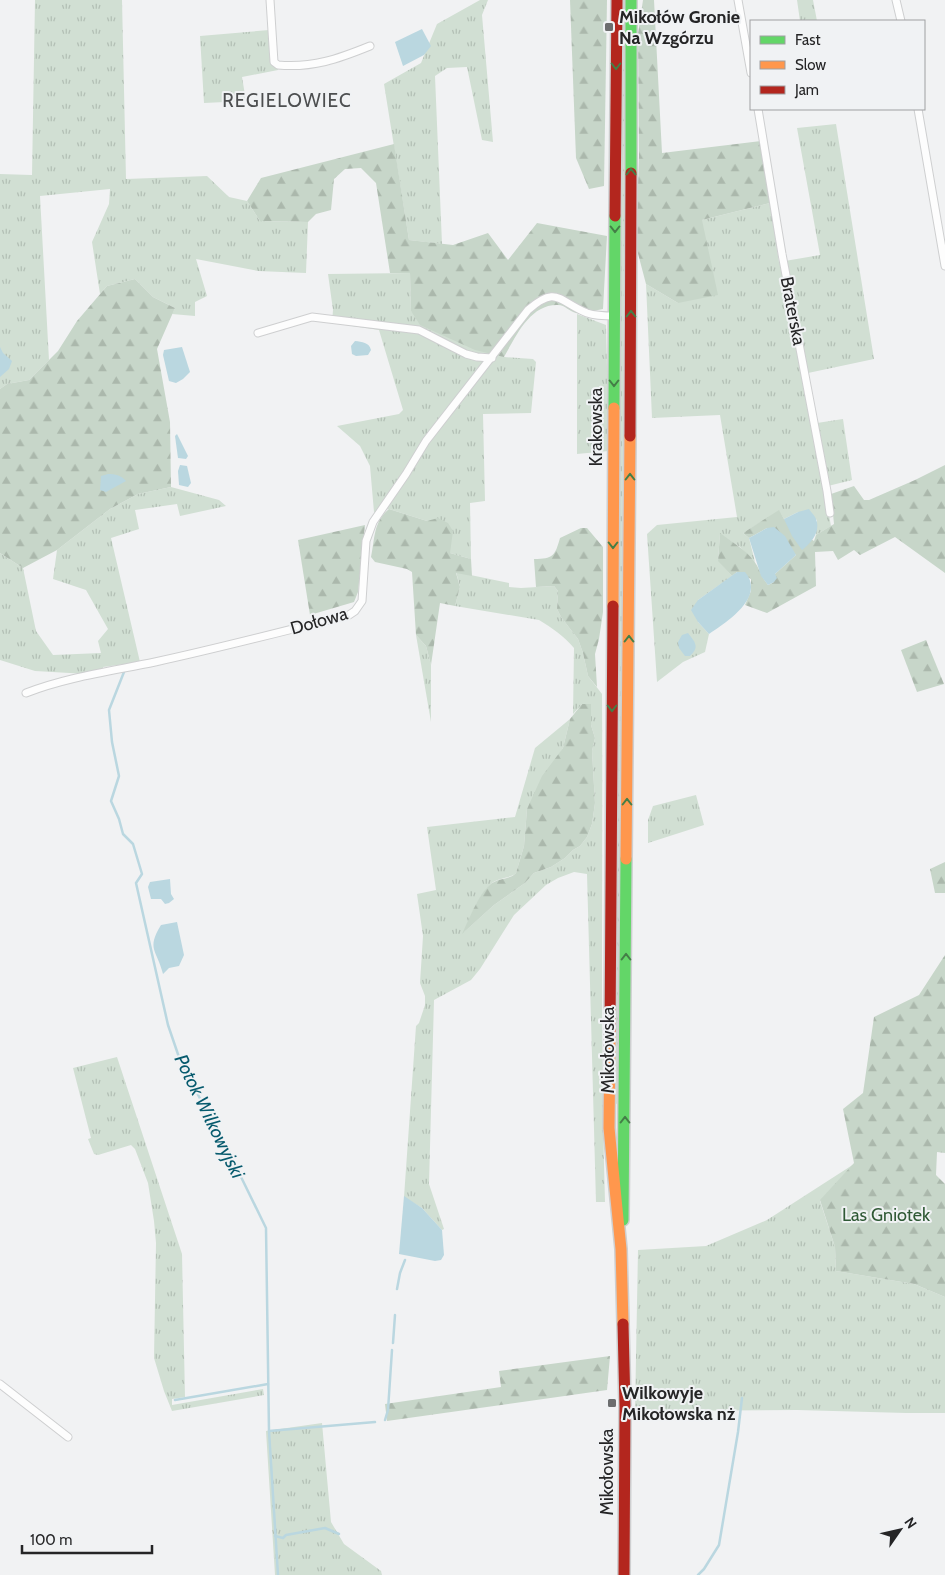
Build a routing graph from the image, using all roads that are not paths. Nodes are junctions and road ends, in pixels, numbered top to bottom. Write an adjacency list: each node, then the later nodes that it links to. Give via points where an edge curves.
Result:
1 (270, 0): 7 (street, via 272,48 274,62 278,65 323,63)
2 (616, 0): 12 (main road, Krakowska, one-way to 12)
3 (631, 0): 17 (main road, Krakowska, one-way to 3)
4 (738, 0): 8 (street)
5 (896, 0): 6 (street)
6 (901, 20)
7 (370, 46)
8 (750, 67)
9 (758, 110): 15 (street, Braterska)
10 (918, 110): 11 (street)
11 (945, 266)
12 (615, 316): 14 (street, Dołowa, via 597,316 549,296 528,310); 18 (main road, Krakowska, one-way to 18)
13 (258, 333): 14 (street, via 312,317 419,330 466,354)
14 (492, 358): 16 (street, Dołowa, via 426,441 373,522 366,541 362,601 355,611 202,652 46,686)
15 (830, 513)
16 (26, 694)
17 (627, 851): 19 (main road, Mikołowska, one-way to 17)
18 (611, 855): 19 (main road, Mikołowska, via 609,1128)
19 (621, 1249): 22 (main road, Mikołowska, via 625,1407)
20 (0, 1384): 21 (street)
21 (68, 1437)
22 (624, 1575)

